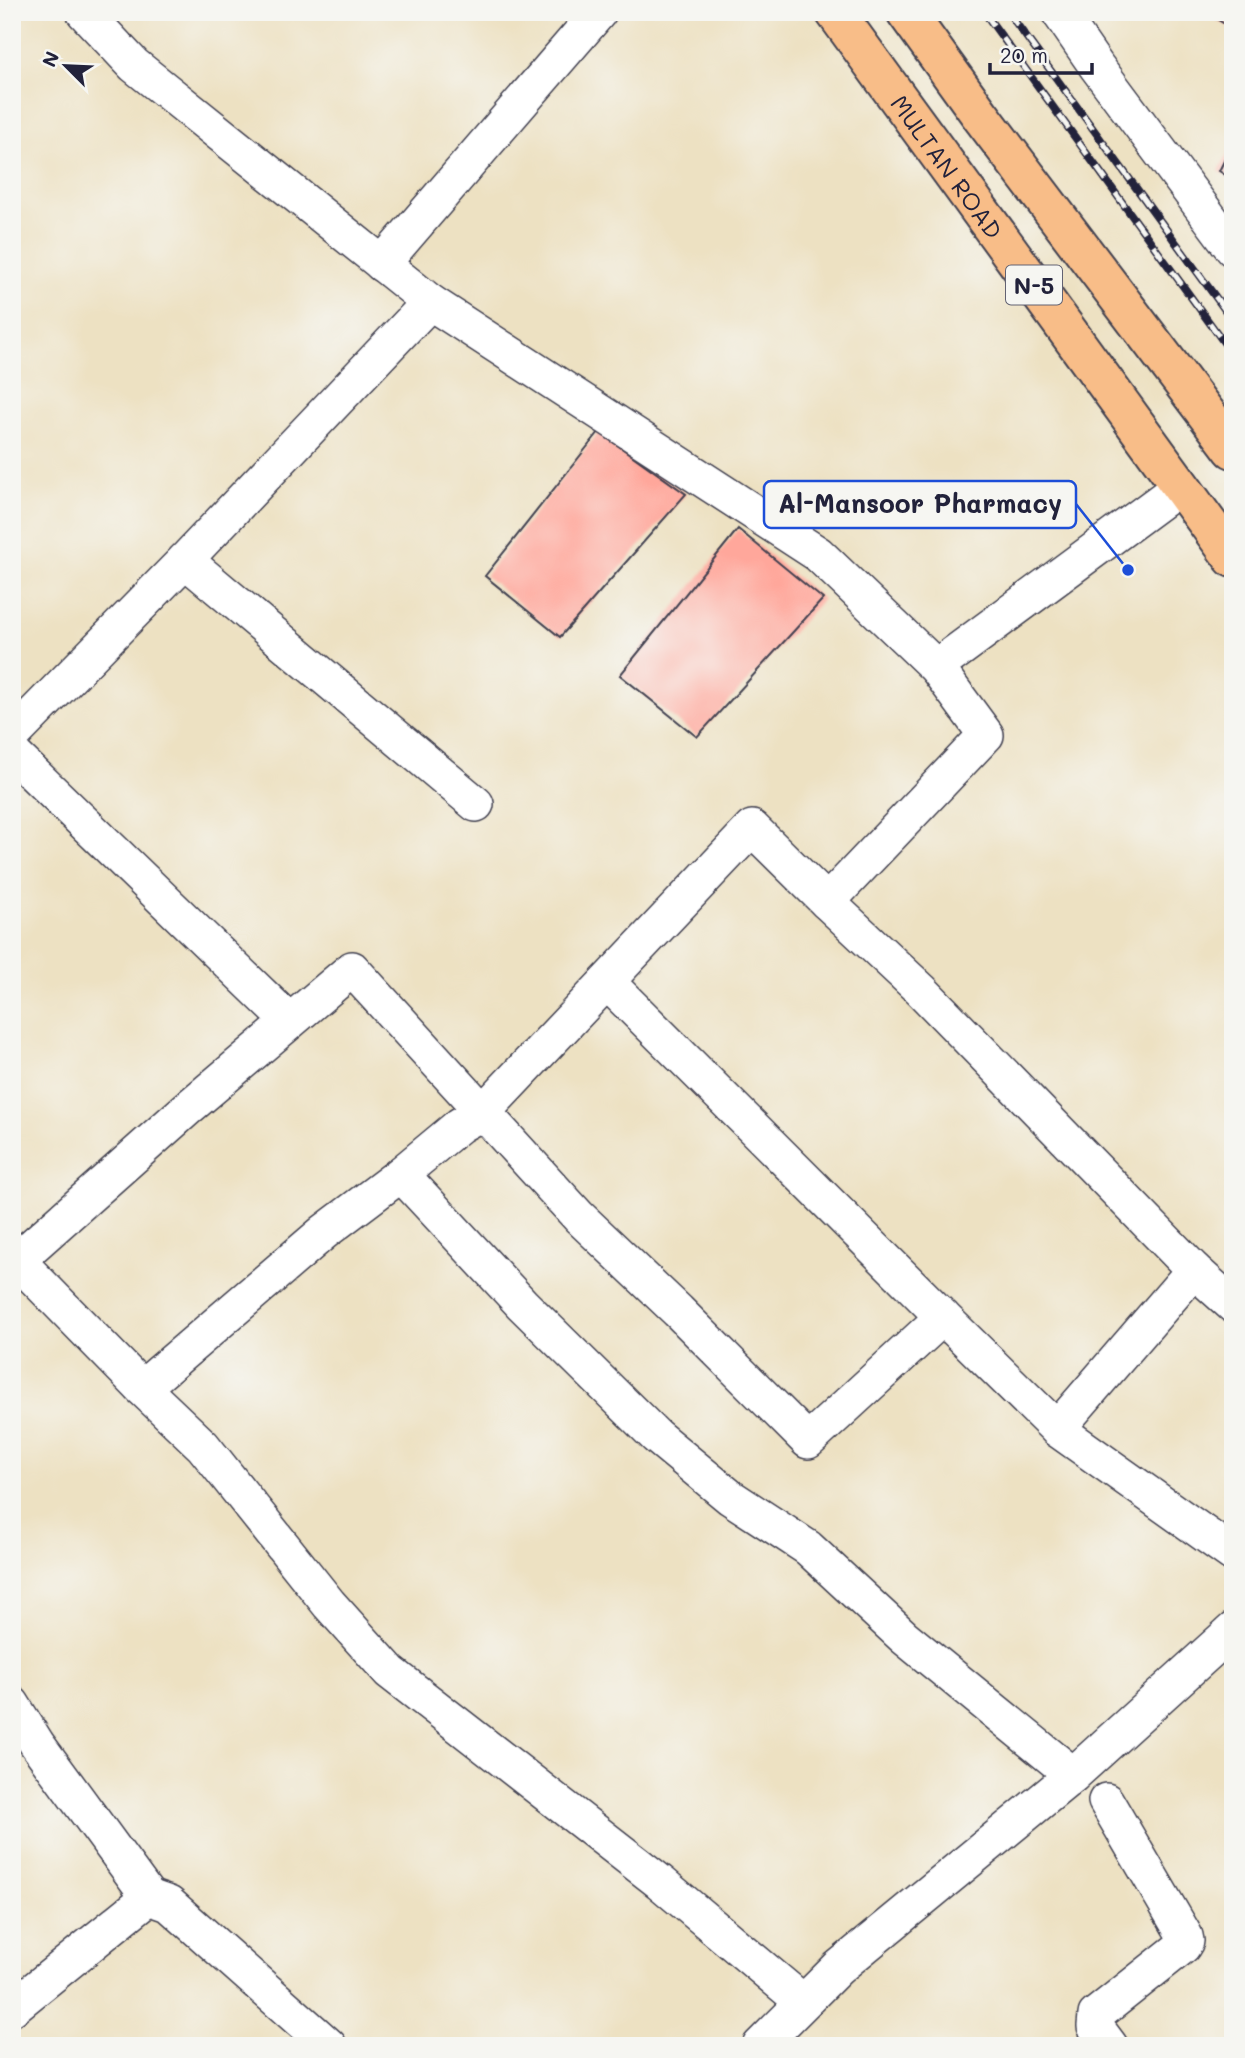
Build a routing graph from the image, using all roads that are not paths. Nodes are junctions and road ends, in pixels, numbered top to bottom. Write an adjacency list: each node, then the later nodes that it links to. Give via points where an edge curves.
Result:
1 (85, 12): 7 (street, via 134,65)
2 (599, 12): 7 (street)
3 (835, 12): 10 (main road, MULTAN ROAD / N-5)
4 (906, 12): 9 (main road, N-5)
5 (1059, 12): 6 (street)
6 (1233, 249)
7 (382, 264): 8 (street)
8 (430, 302): 12 (street); 13 (street, via 818,554)
9 (1233, 449)
10 (1181, 486): 11 (main road, MULTAN ROAD / N-5); 13 (street)
11 (1233, 558)
12 (184, 561): 14 (street); 16 (street)
13 (936, 667): 17 (street, via 986,735)
14 (12, 736)
15 (12, 753): 19 (street)
16 (476, 804)
17 (827, 902): 18 (street, via 752,828); 23 (street)
18 (607, 982): 20 (street); 24 (street)
19 (289, 1021): 20 (street, via 352,969); 22 (street)
20 (482, 1113): 21 (street, via 460,1125); 24 (street, via 579,1217 808,1441)
21 (401, 1174): 25 (street, via 324,1232); 30 (street, via 522,1304 656,1436 730,1497 808,1548 904,1637)
22 (15, 1258): 25 (street)
23 (1218, 1281): 26 (street)
24 (943, 1317): 26 (street)
25 (142, 1388): 33 (street, via 203,1446 329,1604 390,1672 660,1882)
26 (1057, 1429): 27 (street)
27 (1233, 1554)
28 (1233, 1630): 30 (street)
29 (12, 1704): 32 (street)
30 (1073, 1775): 33 (street, via 838,1968)
31 (1106, 1801): 37 (street, via 1186,1941 1096,2015 1095,2026)
32 (149, 1897): 34 (street); 36 (street, via 169,1903)
33 (803, 2002): 35 (street)
34 (12, 2008)
35 (775, 2041)
36 (328, 2046)
37 (1110, 2046)

